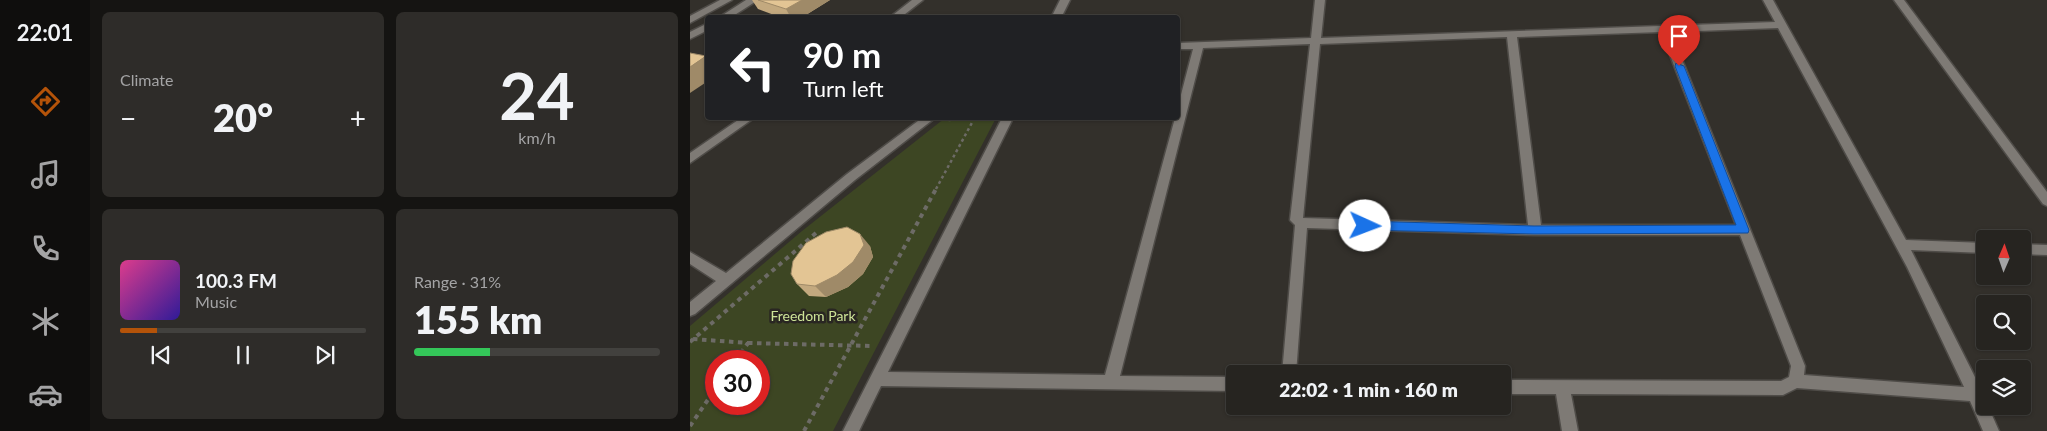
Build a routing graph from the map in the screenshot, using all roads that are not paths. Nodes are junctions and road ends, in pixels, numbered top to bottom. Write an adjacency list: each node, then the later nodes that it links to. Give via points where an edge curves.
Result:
1 (727, 0): 11 (street)
2 (753, 0): 8 (street)
3 (918, 0): 9 (street)
4 (1065, 0): 10 (street)
5 (1320, 0): 17 (street)
6 (1768, 0): 12 (street)
7 (1899, 0): 26 (street)
8 (727, 15)
9 (897, 15)
10 (1058, 15)
11 (690, 20)
12 (1781, 25): 14 (street); 30 (street)
13 (705, 28): 16 (street)
14 (1665, 29): 15 (street); 29 (street)
15 (1512, 34): 17 (street); 28 (street)
16 (690, 36)
17 (1316, 41): 18 (street); 27 (street, via 1296,220)
18 (1199, 45): 19 (street); 20 (street)
19 (1180, 46)
20 (1180, 118)
21 (745, 120): 25 (street)
22 (926, 120): 35 (street)
23 (1006, 120): 38 (street)
24 (1179, 120): 40 (street)
25 (690, 159)
26 (2047, 201)
27 (1301, 223): 28 (street); 37 (street)
28 (1534, 230): 29 (street)
29 (1744, 230): 39 (street, via 1798,366)
30 (1902, 245): 31 (street); 44 (street)
31 (1976, 248)
32 (2031, 249): 33 (street)
33 (2047, 250)
34 (690, 257): 35 (street)
35 (726, 280): 36 (street)
36 (690, 310)
37 (1290, 365)
38 (876, 379): 40 (street); 46 (street)
39 (1796, 380): 43 (street, via 1782,388); 44 (street)
40 (1111, 382): 41 (street)
41 (1226, 384)
42 (1511, 386): 43 (street)
43 (1562, 387): 47 (street)
44 (1976, 395)
45 (1985, 415): 48 (street)
46 (851, 431)
47 (1570, 431)
48 (1992, 431)

